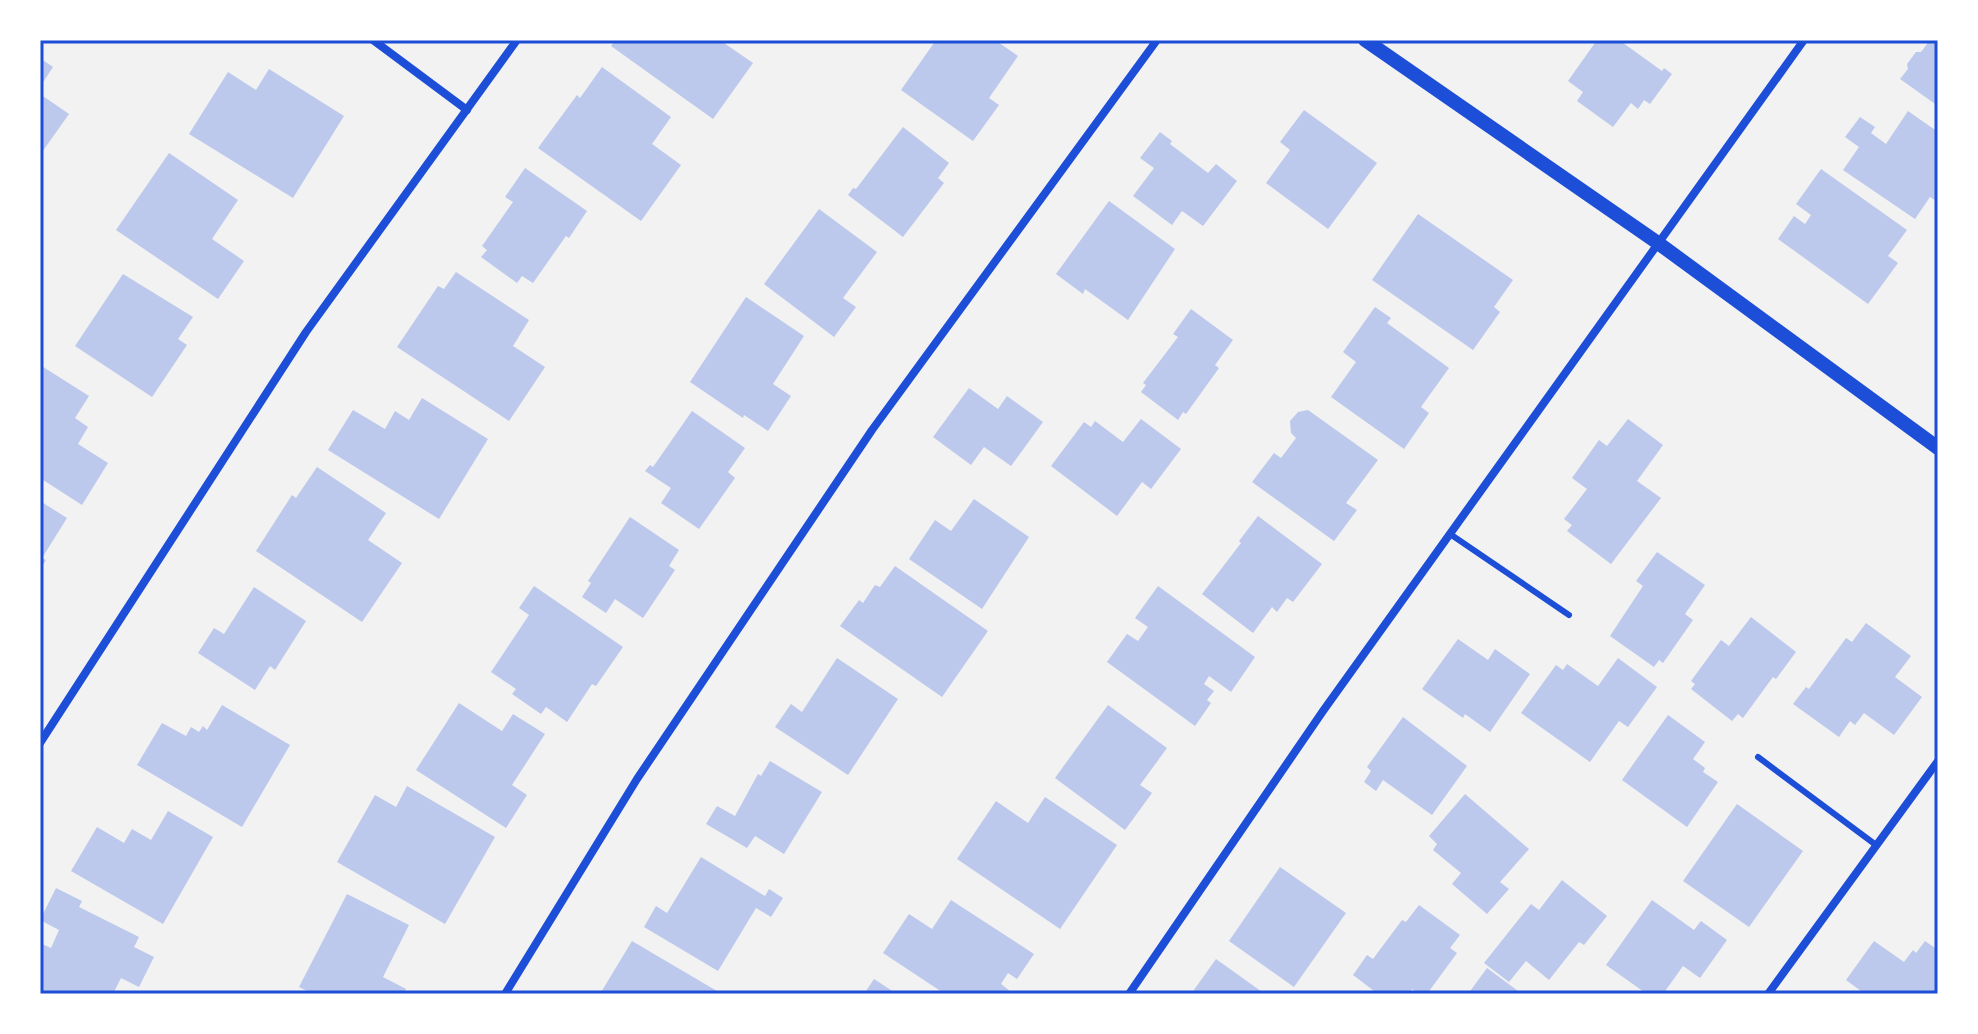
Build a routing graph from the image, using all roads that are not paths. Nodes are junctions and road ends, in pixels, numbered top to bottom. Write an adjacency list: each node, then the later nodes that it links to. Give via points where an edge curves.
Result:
1 (373, 40): 6 (street)
2 (517, 40): 6 (street)
3 (1157, 40): 15 (street, via 872,430 637,779)
4 (1365, 40): 7 (street)
5 (1804, 40): 7 (street)
6 (467, 110): 11 (street, via 306,332)
7 (1658, 243): 8 (street); 9 (street)
8 (1938, 448)
9 (1450, 534): 10 (lane); 16 (street)
10 (1569, 615)
11 (40, 743)
12 (1758, 757): 14 (lane)
13 (1938, 761): 14 (street)
14 (1876, 845): 17 (street)
15 (505, 994)
16 (1129, 994)
17 (1768, 994)

